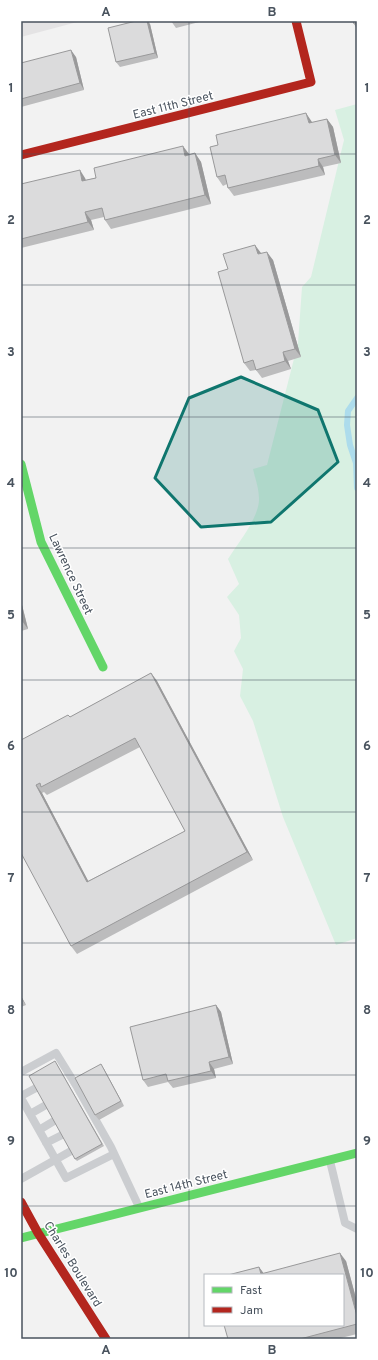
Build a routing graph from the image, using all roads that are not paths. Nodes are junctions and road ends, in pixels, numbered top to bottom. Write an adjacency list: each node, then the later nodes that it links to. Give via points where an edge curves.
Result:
1 (296, 21): 2 (street, East 11th Street, via 311,82)
2 (21, 155)
3 (21, 464): 4 (street, Lawrence Street, via 41,542)
4 (103, 667)
5 (21, 1072): 16 (lane, via 56,1053 64,1072)
6 (36, 1088): 7 (lane)
7 (21, 1097): 9 (lane)
8 (46, 1105): 9 (lane)
9 (30, 1114): 11 (lane)
10 (54, 1121): 11 (lane)
11 (39, 1130): 13 (lane)
12 (62, 1135): 13 (lane)
13 (46, 1143): 17 (lane)
14 (71, 1151): 17 (lane)
15 (357, 1153): 18 (street, East 14th Street)
16 (114, 1154): 17 (lane, via 66,1178); 21 (lane)
17 (56, 1160): 19 (lane)
18 (329, 1160): 21 (street, East 14th Street); 22 (lane, via 345,1223)
19 (21, 1179)
20 (21, 1202): 23 (street, Charles Boulevard)
21 (139, 1208): 23 (street, East 14th Street)
22 (357, 1229)
23 (38, 1233): 24 (street, East 14th Street); 25 (street, Charles Boulevard)
24 (21, 1238)
25 (106, 1339)

